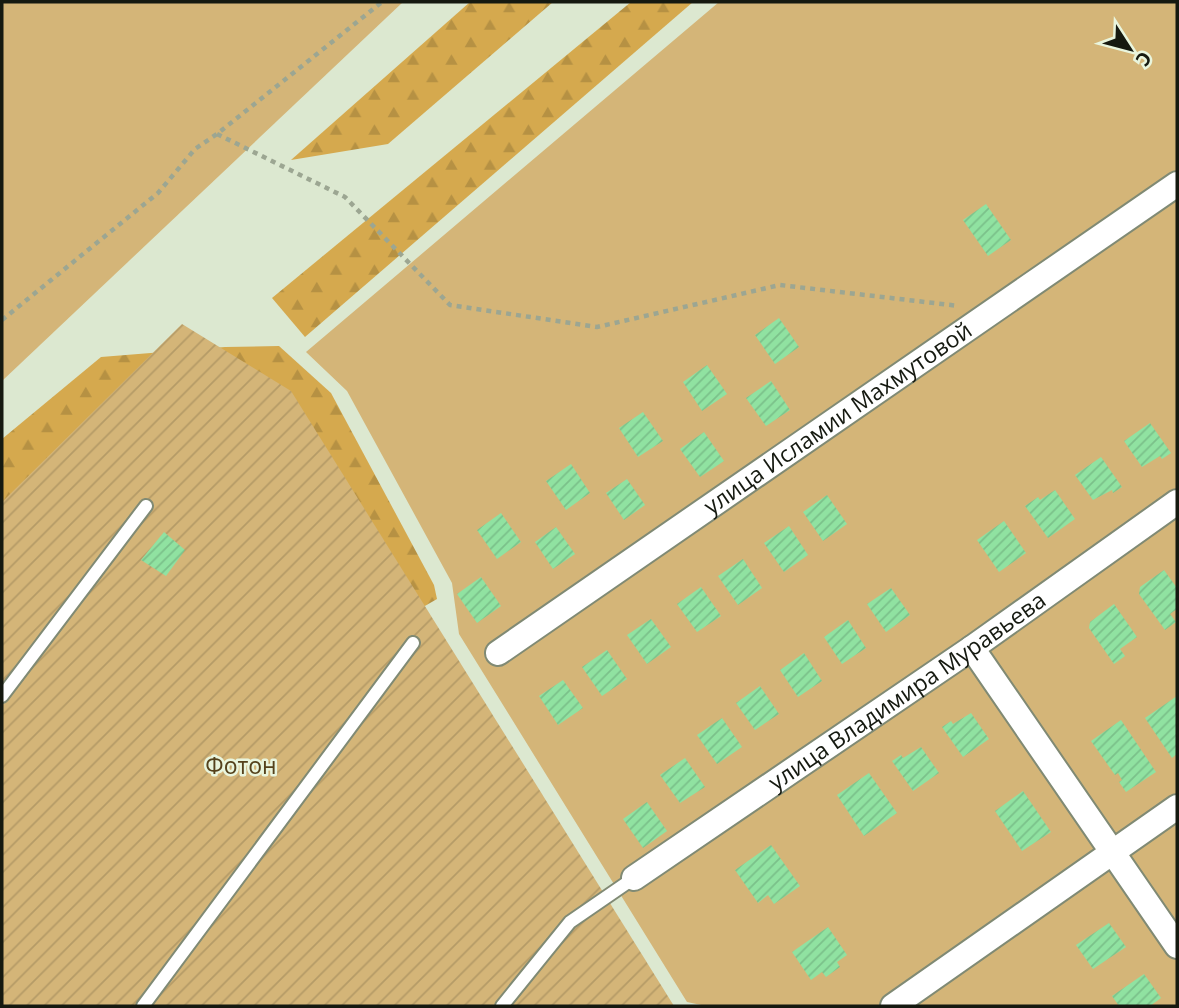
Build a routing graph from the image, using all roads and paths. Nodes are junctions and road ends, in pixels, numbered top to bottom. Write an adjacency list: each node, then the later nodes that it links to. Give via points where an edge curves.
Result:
1 (382, 2): 2 (path)
2 (217, 134): 4 (path, via 345,197 450,305 597,327 780,285); 5 (path, via 195,149 158,193)
3 (1177, 184): 4 (street, улица Исламии Махмутовой)
4 (995, 310): 10 (street, улица Исламии Махмутовой)
5 (2, 320)
6 (1177, 502): 9 (street, улица Владимира Муравьева)
7 (146, 506): 11 (lane)
8 (413, 643): 16 (lane)
9 (972, 648): 13 (street); 14 (street, улица Владимира Муравьева)
10 (498, 653)
11 (2, 696)
12 (1177, 807): 13 (street)
13 (1113, 852): 15 (street); 18 (street)
14 (634, 878): 17 (lane, via 570,922)
15 (1177, 946)
16 (143, 1006)
17 (502, 1006)
18 (893, 1006)

